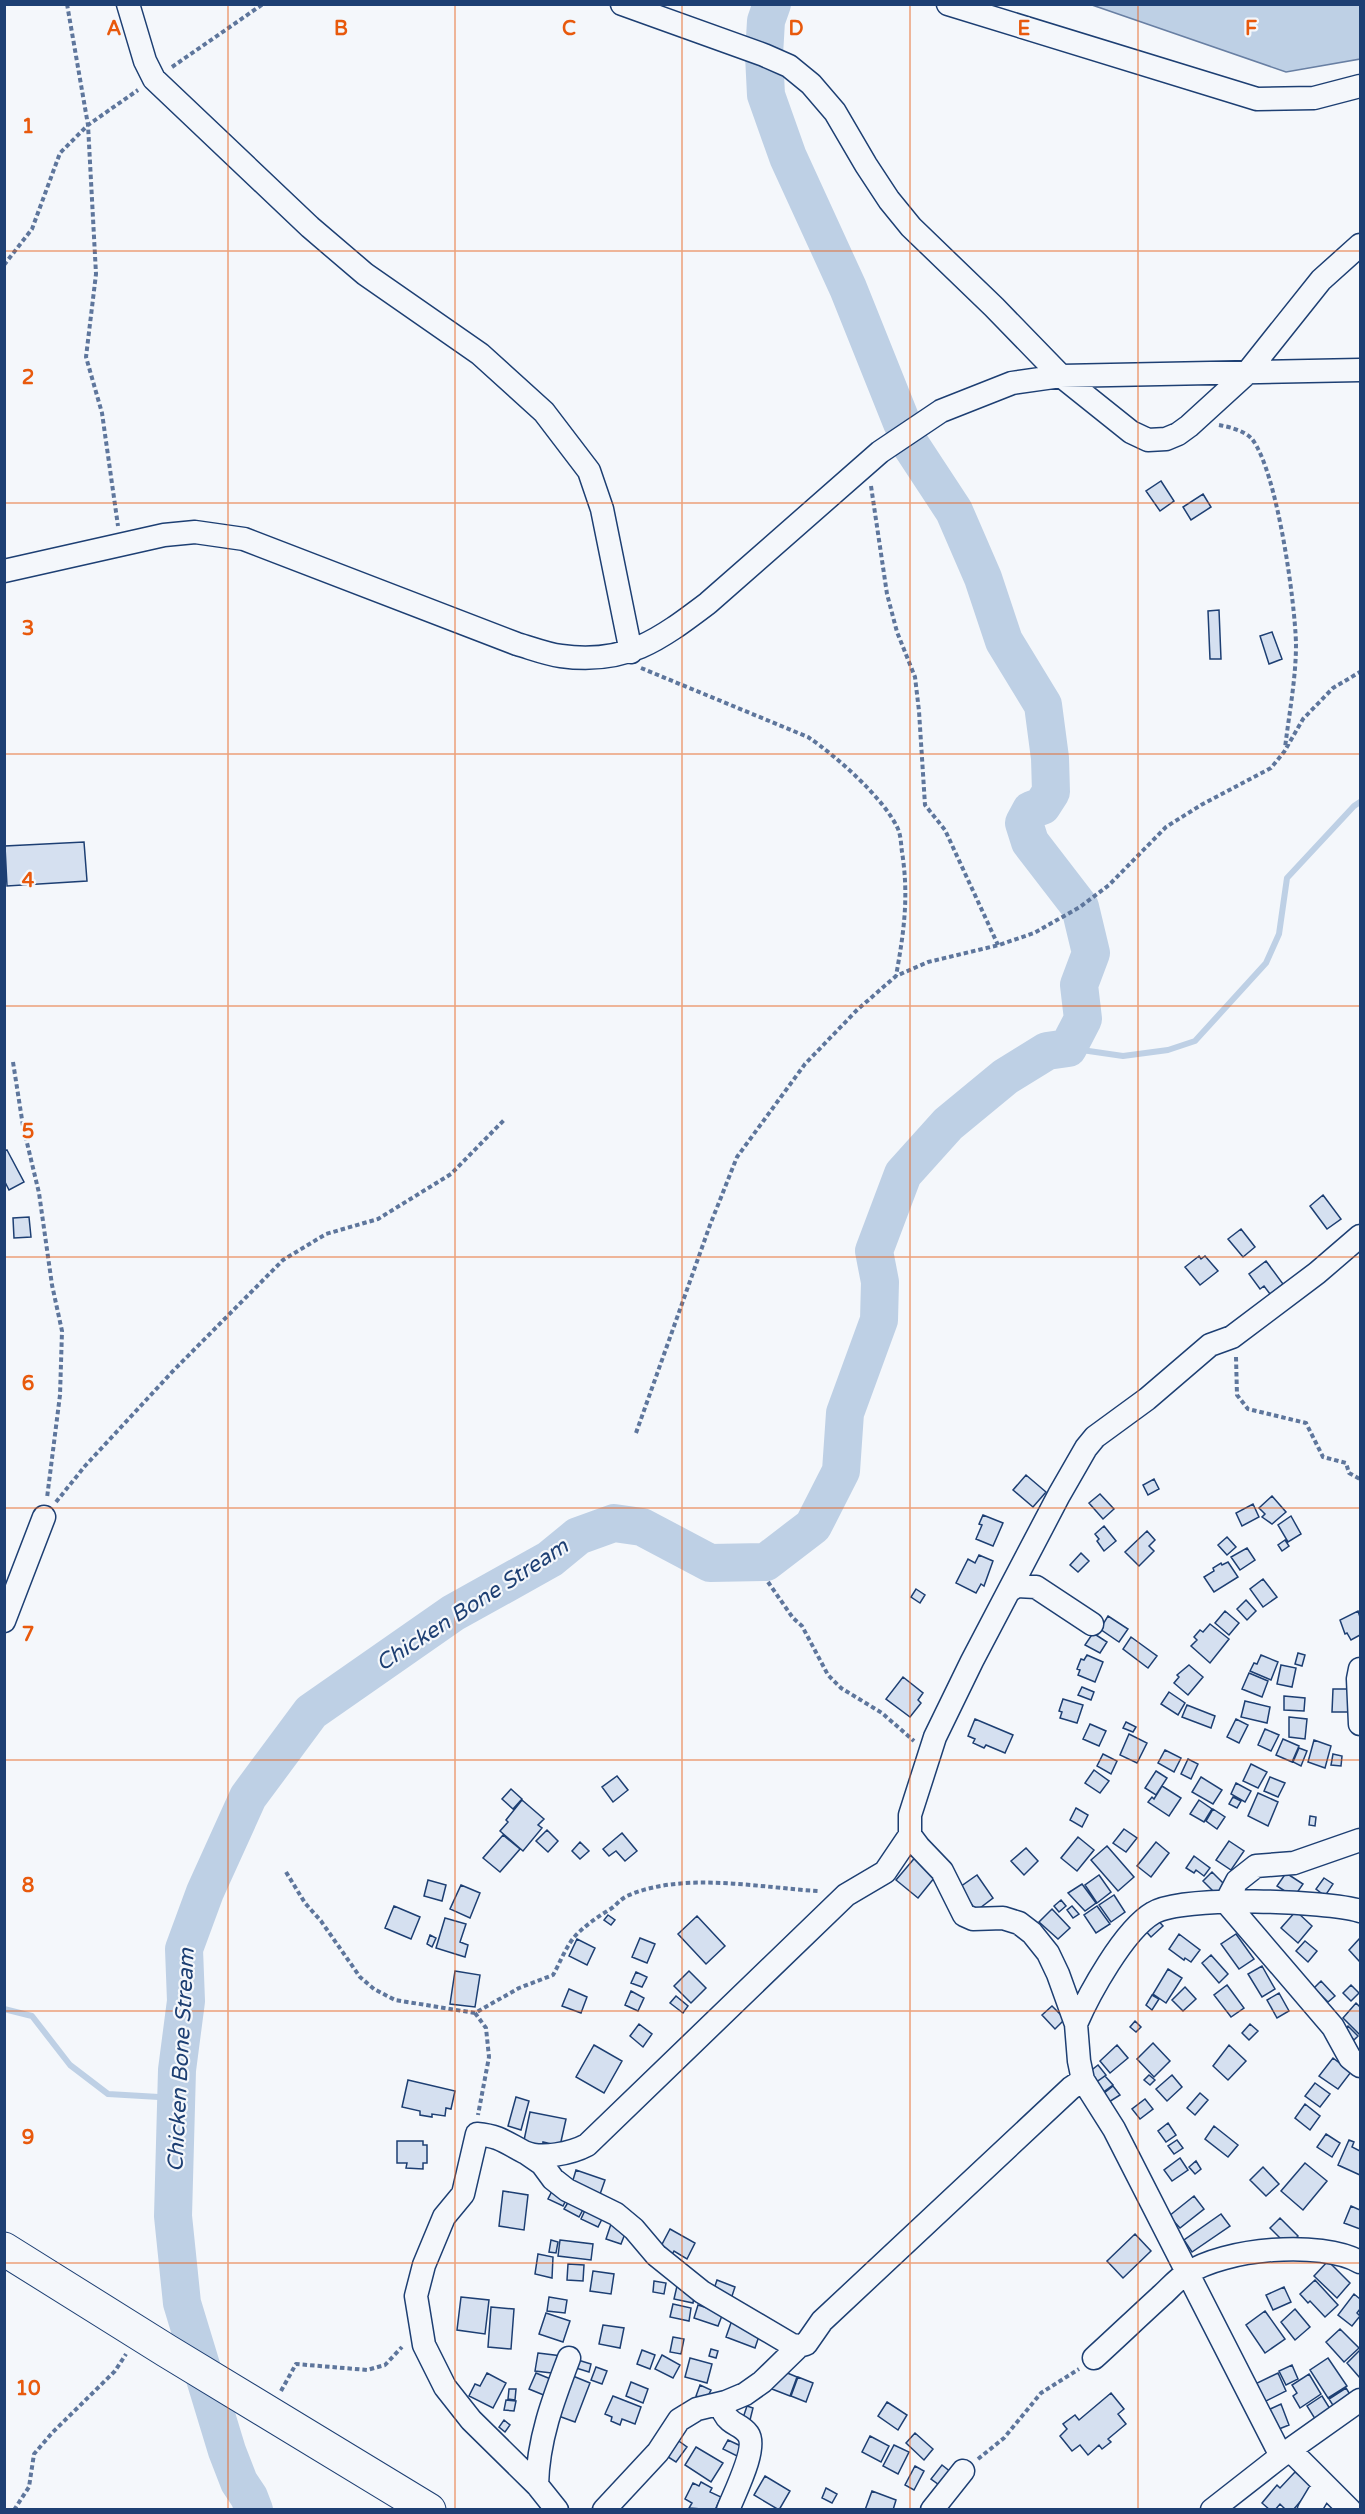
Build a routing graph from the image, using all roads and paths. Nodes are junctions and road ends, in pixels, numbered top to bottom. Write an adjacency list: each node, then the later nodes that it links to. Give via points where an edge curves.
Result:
1 (67, 4): 8 (path)
2 (128, 4): 6 (street)
3 (263, 4): 6 (path)
4 (622, 4): 13 (street, via 764,55 789,66 811,84 835,112 866,165 911,227)
5 (948, 4): 7 (street, via 1257,99 1314,98)
6 (154, 79): 8 (path); 18 (street, via 365,274 480,354 544,412 589,471 602,509)
7 (1360, 86)
8 (88, 125): 10 (path, via 60,153 32,229); 16 (path, via 96,274 86,357 102,412)
9 (1360, 245): 12 (street, via 1321,280)
10 (4, 265)
11 (1360, 370): 12 (street)
12 (1246, 374): 13 (street); 14 (street)
13 (1061, 376): 14 (street, via 1131,432 1148,440 1166,439); 15 (street, via 1012,383 941,411)
14 (1189, 426): 20 (path, via 1210,423 1233,428 1251,438 1264,462 1277,508 1296,644)
15 (867, 464): 18 (street, via 708,603 655,641); 21 (path, via 886,594 915,677 925,805 945,830)
16 (121, 545): 17 (street); 18 (street, via 195,532 244,539 517,644 560,656 596,658)
17 (4, 571)
18 (621, 654): 22 (path, via 808,737 832,753 887,811 899,831 906,873 905,926)
19 (1360, 672): 20 (path, via 1333,688 1303,719)
20 (1284, 752): 21 (path, via 1271,768 1166,827 1109,885 1080,907 1035,933)
21 (999, 945): 22 (path, via 928,962)
22 (896, 976): 27 (path, via 805,1064 737,1156)
23 (13, 1062): 29 (path, via 62,1331 60,1395)
24 (505, 1119): 29 (path, via 451,1174 378,1219 326,1234 284,1260 172,1372 85,1466)
25 (1360, 1236): 26 (street, via 1317,1273)
26 (1225, 1340): 28 (path, via 1236,1357 1238,1395 1248,1409 1306,1423 1323,1457 1346,1463 1349,1473); 31 (street, via 1210,1346 1091,1443)
27 (636, 1433)
28 (1360, 1479)
29 (44, 1517): 32 (street)
30 (768, 1582): 36 (path, via 802,1626 828,1675 841,1688 882,1713)
31 (1009, 1591): 33 (street, via 1017,1586 1036,1587); 36 (street)
32 (4, 1621)
33 (1092, 1624)
34 (1360, 1669): 35 (street)
35 (1360, 1724)
36 (930, 1755): 37 (street, via 910,1815)
37 (910, 1834): 40 (street, via 885,1872); 44 (street, via 942,1871 964,1915 973,1919 1003,1918 1032,1933 1048,1953)
38 (1360, 1840): 41 (street, via 1294,1863 1256,1866 1237,1881)
39 (286, 1872): 43 (path, via 354,1969 374,1989 395,2000)
40 (846, 1895): 43 (path, via 763,1886 684,1884 626,1897 575,1936 553,1975 519,1988); 48 (street, via 587,2145 557,2155)
41 (1226, 1902): 42 (street, via 1291,1902); 44 (street, via 1184,1905 1153,1913 1134,1929 1100,1977); 45 (street, via 1333,2027 1350,2058)
42 (1360, 1911)
43 (475, 2013): 47 (path, via 486,2028 489,2057)
44 (1076, 2024): 46 (street)
45 (1360, 2066)
46 (1083, 2080): 51 (street, via 1114,2128); 54 (street, via 822,2321 806,2344)
47 (477, 2134): 48 (street, via 495,2136); 52 (street, via 463,2194 444,2217 424,2265 416,2296)
48 (526, 2153): 54 (street, via 567,2190 616,2214 656,2255 702,2292)
49 (4, 2249): 53 (highway)
50 (1360, 2262): 51 (street, via 1336,2252 1258,2251)
51 (1186, 2273): 56 (street); 60 (street)
52 (422, 2332): 59 (path, via 385,2365 367,2370 296,2364); 62 (street, via 424,2345 445,2386 471,2420)
53 (154, 2342): 59 (highway); 64 (path, via 115,2371 34,2454 29,2487)
54 (799, 2346): 58 (street, via 762,2382)
55 (568, 2358): 62 (street, via 545,2429)
56 (1094, 2358): 61 (path, via 1041,2393 1004,2438)
57 (1360, 2400): 60 (street)
58 (726, 2402): 67 (street, via 697,2409 679,2420 658,2452); 68 (street, via 723,2413 728,2421 746,2431 751,2441 748,2460)
59 (257, 2406): 65 (highway)
60 (1285, 2453): 63 (street); 70 (street)
61 (963, 2471): 69 (street)
62 (537, 2485): 66 (street)
63 (1324, 2485): 71 (street); 72 (street)
64 (14, 2510)
65 (429, 2510)
66 (557, 2510)
67 (604, 2510)
68 (728, 2510)
69 (932, 2510)
70 (1212, 2510)
71 (1309, 2510)
72 (1350, 2510)

